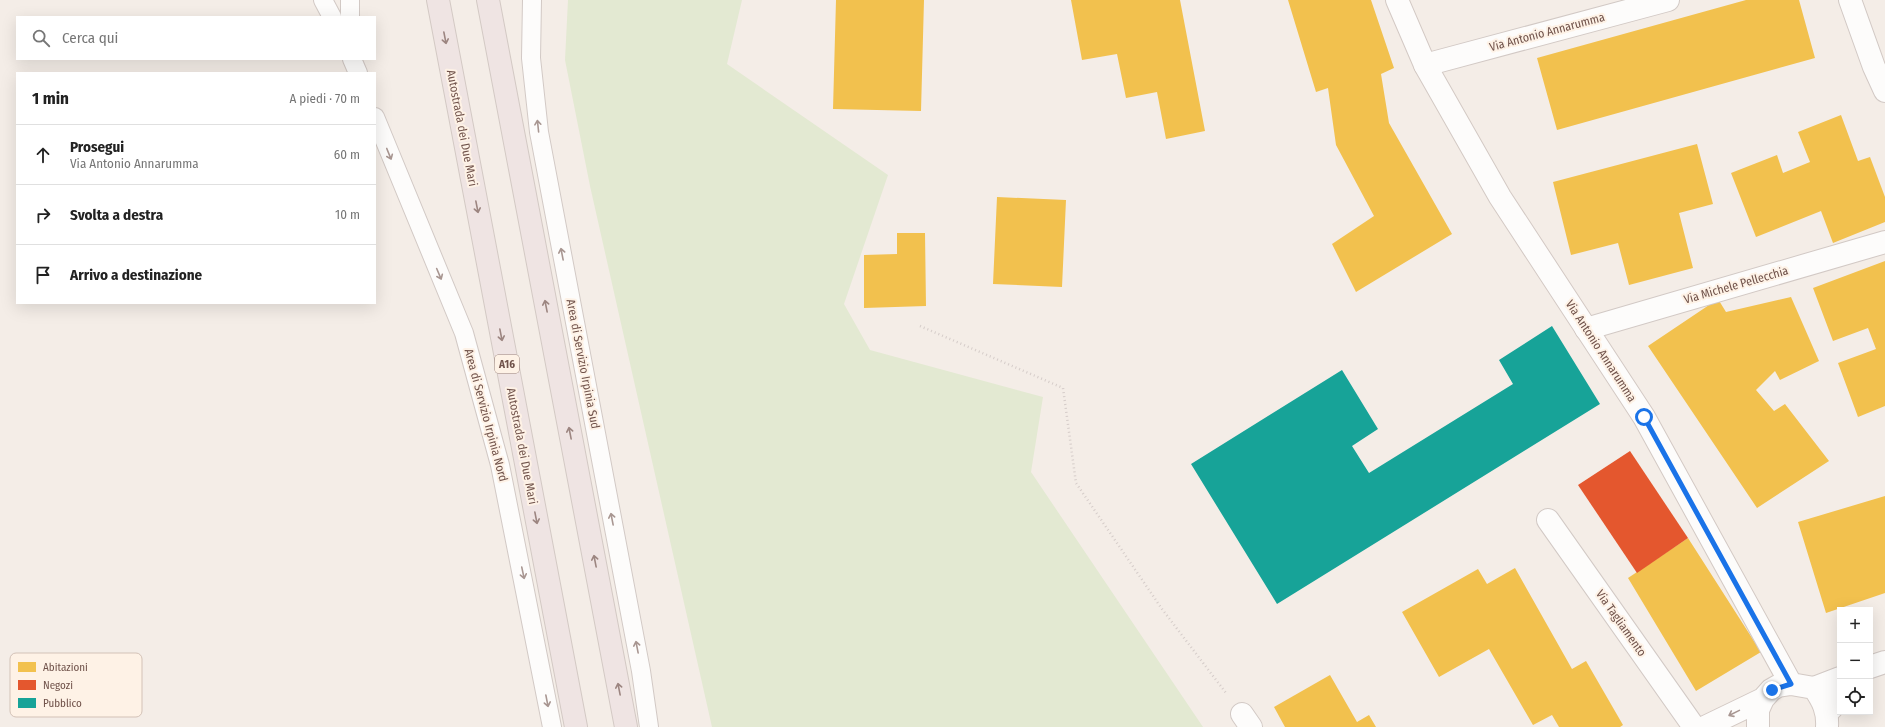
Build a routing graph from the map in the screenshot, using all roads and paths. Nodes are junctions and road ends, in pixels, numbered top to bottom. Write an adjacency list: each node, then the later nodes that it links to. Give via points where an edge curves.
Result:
1 (323, 0): 9 (lane)
2 (350, 0): 10 (lane)
3 (438, 0): 27 (highway, Autostrada dei Due Mari / A16, one-way to 27)
4 (488, 0): 28 (highway, one-way to 4)
5 (532, 0): 29 (lane, Area di Servizio Irpinia Sud, one-way to 5, via 641,671 539,132 531,58)
6 (1397, 0): 12 (main road, Via Antonio Annarumma)
7 (1668, 0): 12 (main road, Via Antonio Annarumma)
8 (1850, 0): 14 (main road)
9 (331, 16)
10 (350, 16)
11 (352, 60): 13 (lane)
12 (1425, 65): 18 (main road, Via Antonio Annarumma, via 1500,197)
13 (358, 72)
14 (1885, 91)
15 (376, 119): 26 (lane, Area di Servizio Irpinia Nord, one-way to 26, via 464,333 500,465)
16 (1885, 242): 18 (main road, Via Michele Pellecchia)
17 (920, 326): 25 (path, via 1063,388 1076,483 1162,609)
18 (1586, 329): 21 (main road, Via Antonio Annarumma, via 1644,417)
19 (1548, 520): 30 (main road, Via Tagliamento)
20 (1837, 679): 22 (main road)
21 (1791, 684): 22 (main road); 23 (main road, via 1772,690)
22 (1814, 688): 24 (main road)
23 (1763, 699): 31 (main road, one-way to 31); 32 (main road, via 1758,710)
24 (1829, 718)
25 (1246, 720)
26 (552, 727)
27 (576, 727)
28 (626, 727)
29 (649, 727)
30 (1694, 727)
31 (1705, 727)
32 (1758, 727)

